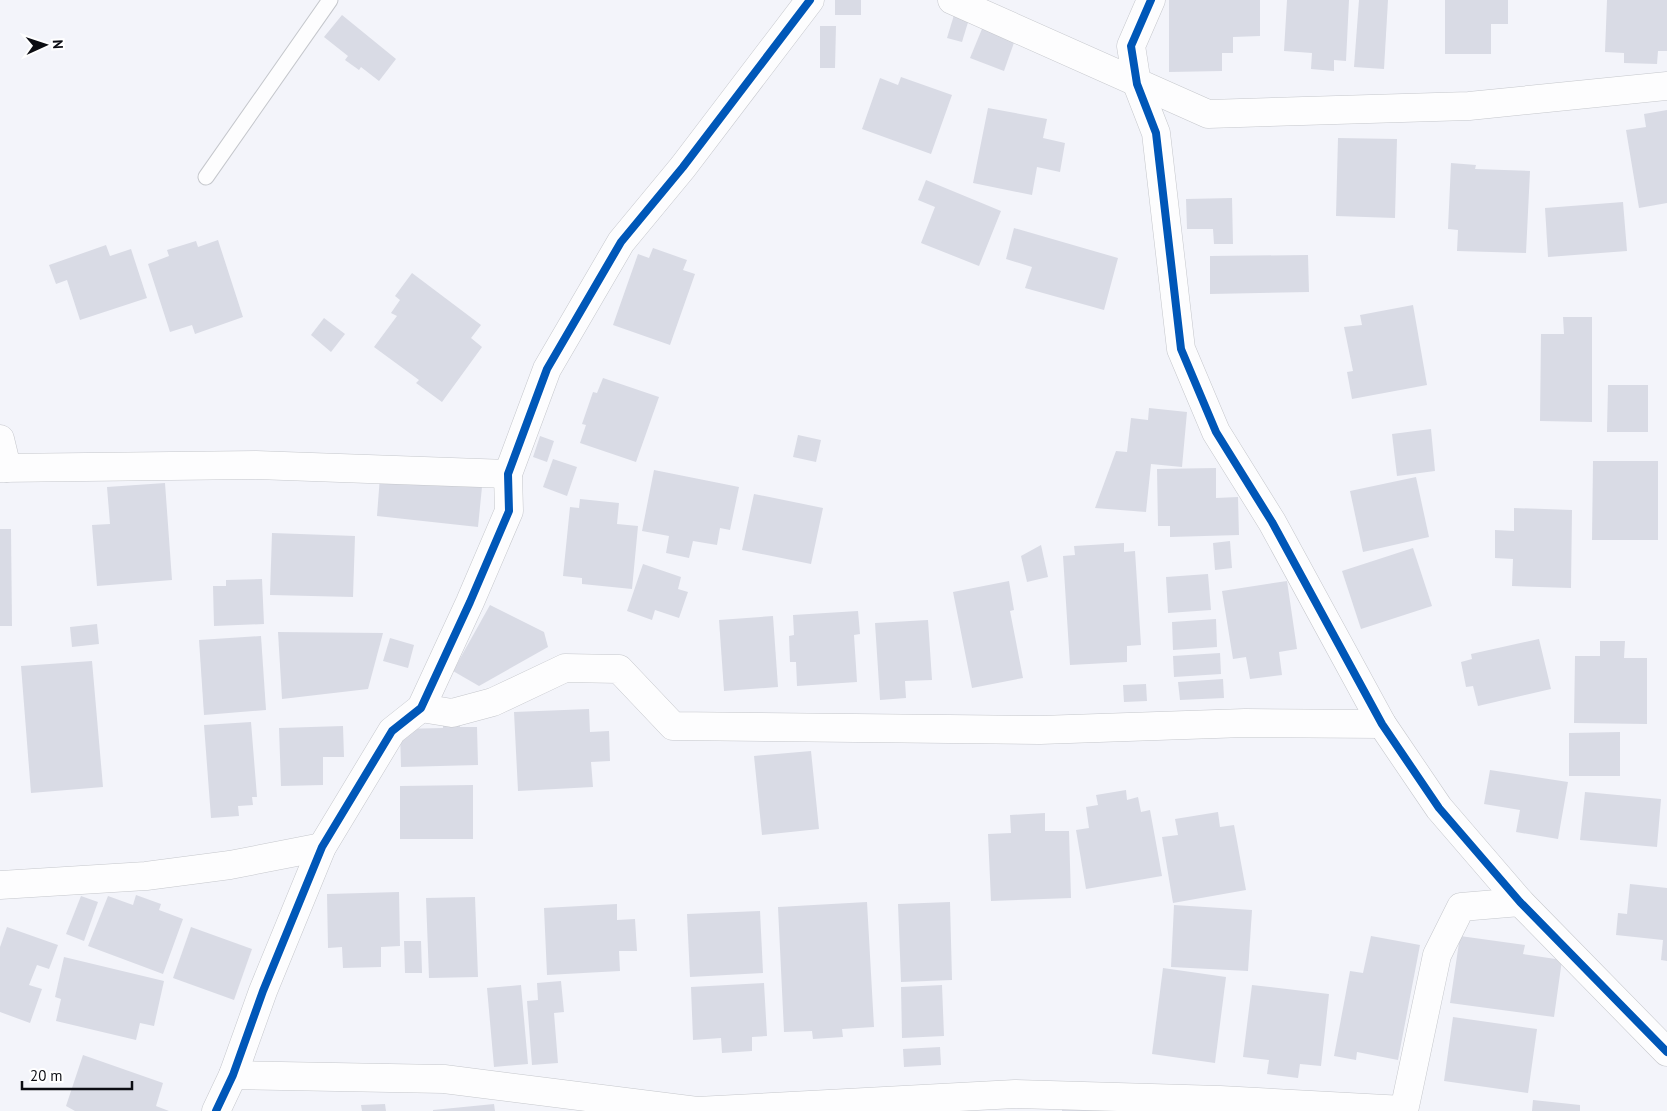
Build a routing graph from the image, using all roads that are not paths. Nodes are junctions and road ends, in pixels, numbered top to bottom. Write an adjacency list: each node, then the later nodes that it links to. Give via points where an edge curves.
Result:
1 (330, 0): 7 (lane)
2 (810, 0): 10 (street, via 684,167 621,242 547,369)
3 (952, 0): 5 (street)
4 (1151, 0): 5 (street, via 1131,46)
5 (1137, 84): 6 (street, via 1208,114 1469,106); 12 (street, via 1156,134 1181,349 1216,432 1272,522)
6 (1667, 86)
7 (206, 177)
8 (0, 439): 9 (street)
9 (3, 468): 10 (street, via 256,465)
10 (508, 474): 11 (street, via 508,511)
11 (421, 708): 12 (street, via 452,713 493,702 565,668 619,669 673,726 1040,730 1245,723); 13 (street, via 392,731)
12 (1382, 724): 15 (street, via 1439,808)
13 (322, 847): 14 (street, via 230,865 146,876); 17 (street, via 263,991)
14 (0, 885)
15 (1520, 902): 16 (street); 19 (street, via 1461,907 1436,955)
16 (1667, 1052)
17 (234, 1075): 18 (street, via 444,1079 696,1111); 20 (street)
18 (1015, 1102): 19 (street, via 1220,1100)
19 (1404, 1110)
20 (216, 1111)

